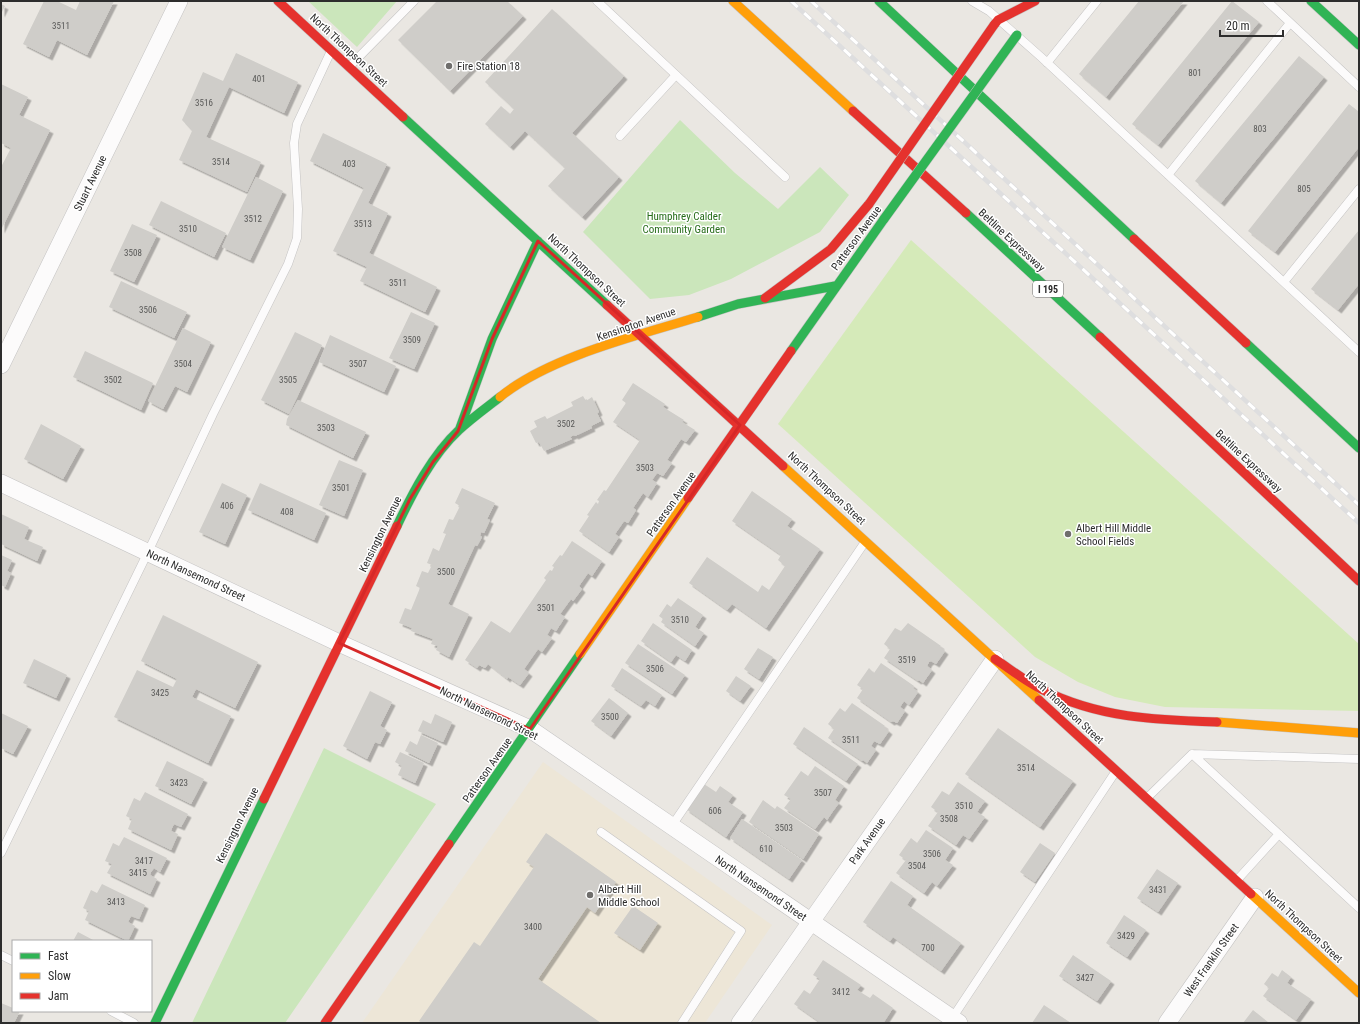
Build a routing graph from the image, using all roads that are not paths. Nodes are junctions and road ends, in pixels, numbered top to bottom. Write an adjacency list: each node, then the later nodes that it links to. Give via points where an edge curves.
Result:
1 (179, 1): 33 (street, Stuart Avenue)
2 (278, 1): 18 (main road, North Thompson Street)
3 (414, 1): 20 (lane)
4 (597, 1): 21 (lane)
5 (733, 1): 40 (main road, Beltline Expressway / I 195, via 1025,267)
6 (879, 1): 36 (main road)
7 (972, 1): 14 (lane)
8 (1035, 1): 14 (main road)
9 (1040, 1): 13 (main road)
10 (1097, 1): 19 (lane)
11 (1267, 1): 15 (lane)
12 (1311, 1): 17 (main road)
13 (1032, 12)
14 (996, 23): 16 (lane); 30 (main road, bridge, via 869,204 832,249)
15 (1290, 23): 22 (lane); 24 (lane)
16 (1019, 32): 19 (lane); 29 (main road, Patterson Avenue, bridge)
17 (1359, 45)
18 (331, 50): 20 (main road, North Thompson Street); 39 (lane, via 297,124 294,143 297,238 288,264)
19 (1047, 63): 24 (lane)
20 (349, 67): 27 (main road, North Thompson Street)
21 (676, 74): 23 (lane); 25 (lane)
22 (1359, 88)
23 (620, 136)
24 (1168, 175): 28 (lane)
25 (785, 176)
26 (1359, 189): 28 (lane)
27 (538, 241): 31 (main road, North Thompson Street); 35 (main road, via 492,340)
28 (1284, 282): 32 (lane)
29 (835, 286): 30 (main road, Kensington Avenue); 34 (main road, Patterson Avenue)
30 (763, 300): 31 (main road, Kensington Avenue, via 738,304)
31 (639, 335): 34 (main road, North Thompson Street); 35 (main road, Kensington Avenue, via 563,361 537,374 511,388)
32 (1359, 352)
33 (1, 365)
34 (740, 425): 38 (main road, North Thompson Street); 43 (main road, Patterson Avenue)
35 (458, 431): 41 (main road, Kensington Avenue, via 433,462 410,499)
36 (1359, 448)
37 (1, 483): 39 (street, North Nansemond Street)
38 (866, 540): 42 (main road, North Thompson Street); 49 (lane)
39 (148, 552): 41 (street, North Nansemond Street); 52 (lane)
40 (1359, 581)
41 (339, 643): 43 (street, North Nansemond Street); 63 (main road, Kensington Avenue)
42 (995, 659): 44 (main road, via 1041,689 1093,710 1143,720 1234,723); 47 (main road, North Thompson Street); 56 (street, Park Avenue)
43 (530, 730): 49 (street, North Nansemond Street); 64 (main road, Patterson Avenue)
44 (1359, 733)
45 (1192, 754): 46 (lane); 48 (lane); 51 (lane)
46 (1359, 759)
47 (1117, 770): 48 (main road, North Thompson Street); 61 (lane)
48 (1147, 798): 53 (main road, North Thompson Street)
49 (671, 827): 56 (street, North Nansemond Street)
50 (600, 832): 65 (lane, via 741,931)
51 (1279, 834): 53 (lane); 55 (lane)
52 (1, 853)
53 (1237, 880): 54 (main road, North Thompson Street)
54 (1255, 897): 59 (main road, North Thompson Street); 67 (street, West Franklin Street)
55 (1359, 908)
56 (810, 922): 61 (street, North Nansemond Street); 66 (street, Park Avenue)
57 (1, 955): 58 (lane)
58 (12, 960)
59 (1359, 993)
60 (113, 1012): 62 (lane)
61 (953, 1021)
62 (134, 1023)
63 (155, 1023)
64 (326, 1023)
65 (682, 1023)
66 (740, 1023)
67 (1167, 1023)

